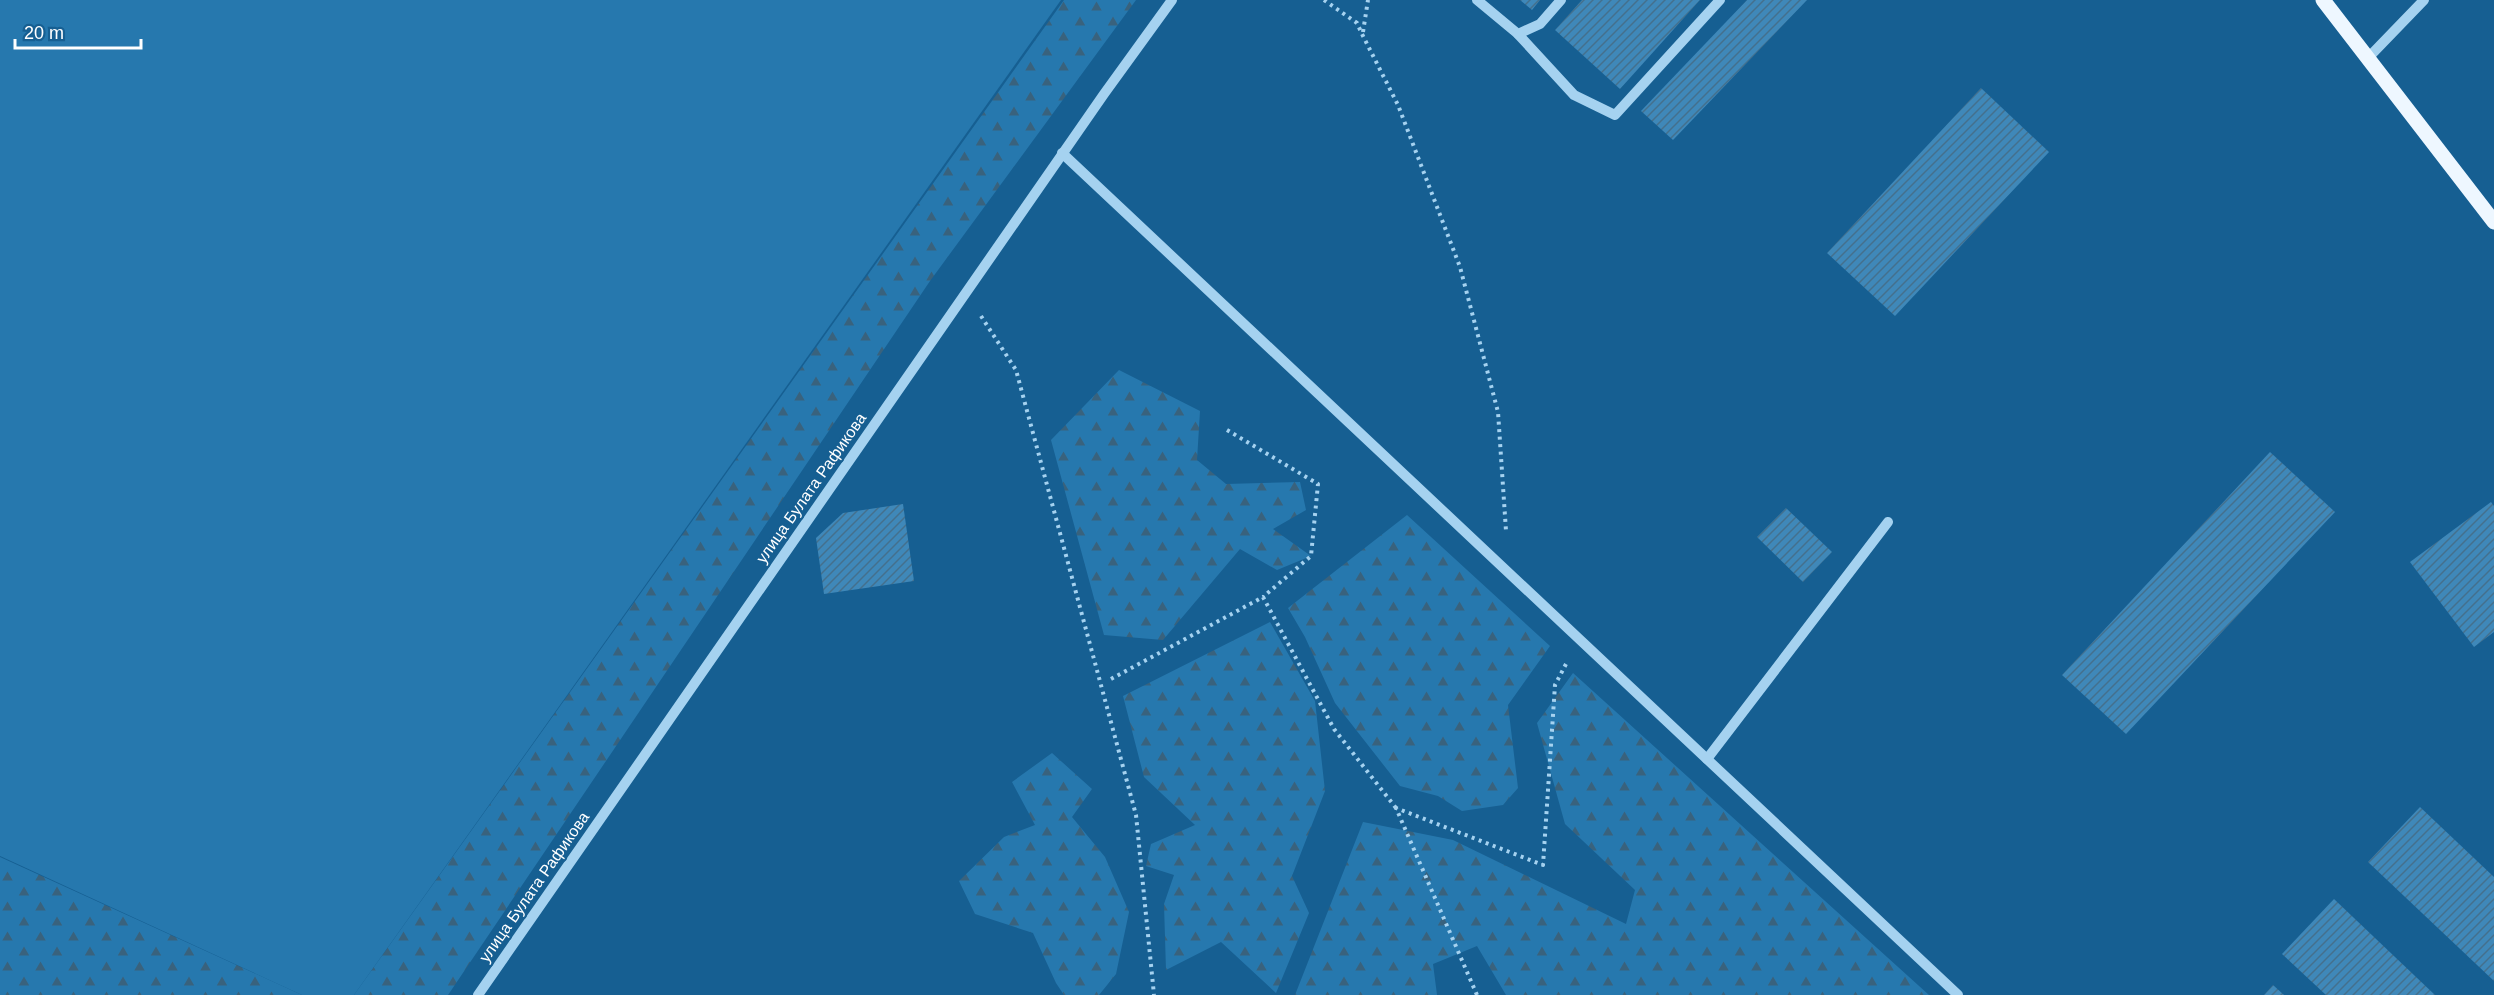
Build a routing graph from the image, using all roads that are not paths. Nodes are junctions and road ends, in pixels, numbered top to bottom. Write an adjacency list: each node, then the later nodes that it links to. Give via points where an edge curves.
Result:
1 (1172, 0): 9 (street, улица Булата Рафикова)
2 (1477, 0): 7 (street)
3 (1561, 0): 7 (street, via 1540,24)
4 (1720, 0): 7 (street, via 1615,115 1574,94)
5 (2323, 0): 8 (main road)
6 (2424, 0): 8 (street)
7 (1518, 34)
8 (2368, 58): 10 (main road)
9 (1062, 153): 12 (street); 13 (street, улица Булата Рафикова)
10 (2494, 222)
11 (1888, 522): 12 (street)
12 (1707, 759): 14 (street)
13 (477, 995)
14 (1958, 995)

